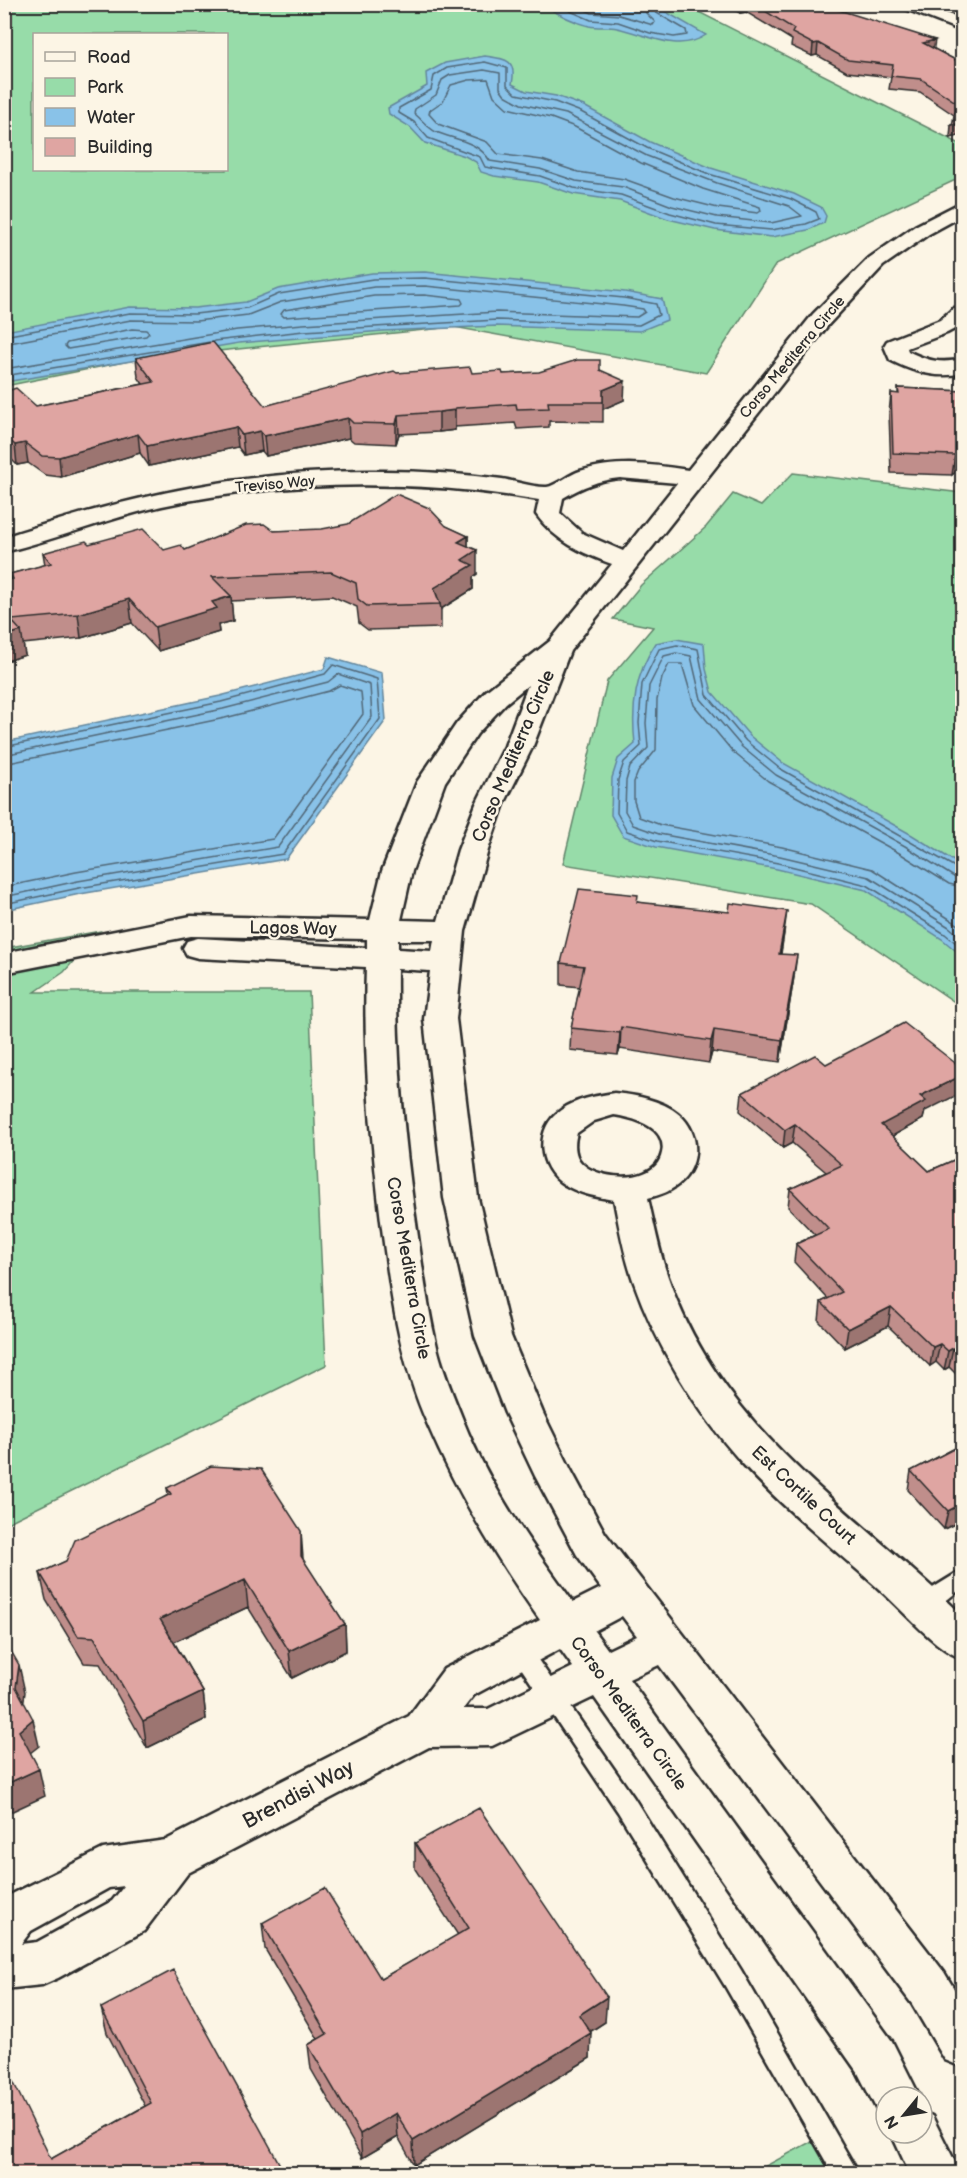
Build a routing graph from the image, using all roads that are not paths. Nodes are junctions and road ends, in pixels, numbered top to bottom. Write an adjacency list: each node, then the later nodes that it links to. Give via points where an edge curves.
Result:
1 (909, 4): 2 (street)
2 (963, 26)
3 (963, 208): 6 (street, Corso Mediterra Circle, via 876,262 821,319)
4 (961, 320): 5 (street, via 895,346 898,355 917,365 953,369)
5 (963, 366)
6 (693, 478): 7 (street, via 636,470 588,474); 9 (street, Corso Mediterra Circle)
7 (552, 495): 8 (street, Treviso Way, via 489,484 418,479 263,483 131,507); 9 (street, via 548,514 557,527 573,539)
8 (4, 544)
9 (627, 561): 10 (street, Corso Mediterra Circle)
10 (559, 647): 11 (street, Corso Mediterra Circle, via 496,697 467,729 431,782 397,871); 12 (street, Corso Mediterra Circle, via 519,746 490,804 473,850)
11 (383, 944): 12 (street, Lagos Way); 13 (street, Lagos Way, via 190,948 137,936); 18 (street, Corso Mediterra Circle, via 380,1028 386,1125 419,1348 445,1422 483,1498)
12 (448, 946): 16 (street, Corso Mediterra Circle, via 440,1019 461,1198 493,1336 554,1476 591,1545)
13 (4, 963)
14 (629, 1189): 17 (street, Est Cortile Court, via 650,1278 695,1368 731,1423 773,1471)
15 (963, 1578): 17 (lane)
16 (628, 1593): 18 (street, Brendisi Way); 20 (street, Corso Mediterra Circle)
17 (925, 1603): 19 (street, Est Cortile Court)
18 (566, 1626): 21 (street, Brendisi Way); 22 (street, Corso Mediterra Circle)
19 (963, 1641)
20 (665, 1642): 22 (street, Brendisi Way); 28 (street, Corso Mediterra Circle, via 928,1988)
21 (520, 1650): 23 (lane); 24 (street, Brendisi Way, via 459,1682)
22 (600, 1674): 23 (street, Brendisi Way); 29 (street, Corso Mediterra Circle, via 868,2048)
23 (552, 1697): 24 (street, Brendisi Way, via 492,1727); 31 (lane, via 626,1805 733,1978)
24 (424, 1729): 25 (street, Brendisi Way)
25 (172, 1859): 26 (street, Brendisi Way, via 104,1869 15,1916); 27 (street, Brendisi Way, via 128,1916 42,1963)
26 (4, 1930)
27 (4, 1967)
28 (963, 2044)
29 (889, 2085)
30 (921, 2145): 32 (street)
31 (847, 2174)
32 (937, 2174)

